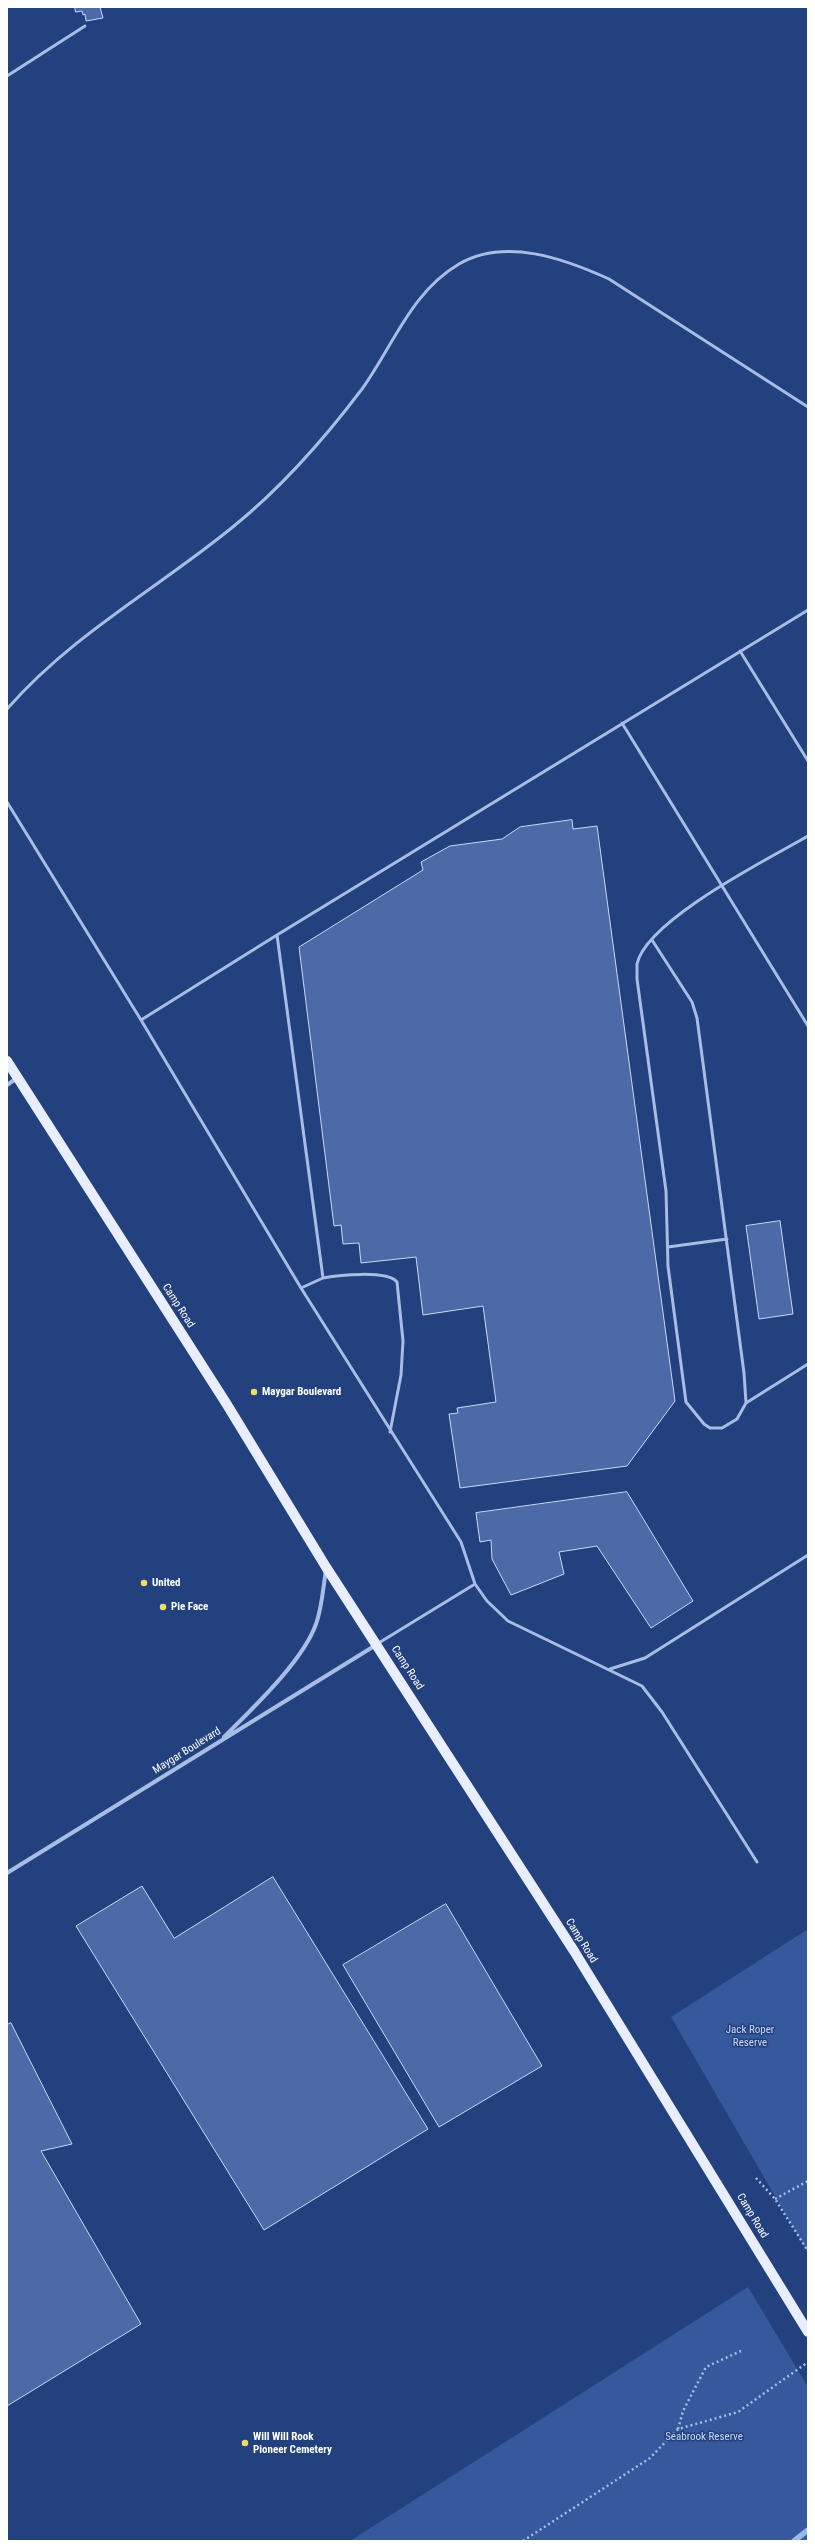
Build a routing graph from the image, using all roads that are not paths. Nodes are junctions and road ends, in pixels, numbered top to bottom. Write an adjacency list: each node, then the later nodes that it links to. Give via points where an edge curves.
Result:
1 (85, 26): 2 (lane)
2 (7, 76)
3 (808, 407): 6 (lane, via 609,279 574,263 540,255 510,252 487,253 460,263 437,281 415,305 363,387 276,488 235,525 69,647 28,685)
4 (808, 610): 5 (lane)
5 (740, 651): 7 (lane); 8 (lane)
6 (7, 709)
7 (622, 723): 11 (lane); 12 (lane)
8 (808, 761)
9 (7, 802): 14 (lane)
10 (808, 836): 11 (lane)
11 (722, 886): 13 (lane, via 670,921); 15 (lane)
12 (278, 935): 14 (lane); 21 (lane)
13 (652, 940): 19 (lane, via 692,1002 697,1018); 20 (lane, via 638,963 637,979 666,1192)
14 (141, 1020): 22 (lane)
15 (808, 1026)
16 (7, 1061): 17 (main road, Camp Road)
17 (18, 1078): 18 (street); 27 (main road, Camp Road, via 226,1402)
18 (7, 1085)
19 (727, 1239): 20 (lane); 24 (lane)
20 (668, 1247): 24 (lane, via 669,1274 686,1402 702,1423 717,1429 737,1419)
21 (323, 1278): 22 (lane); 25 (lane, via 339,1274 358,1274 389,1276 397,1282 403,1341)
22 (301, 1288): 25 (lane)
23 (808, 1364): 24 (lane)
24 (746, 1403)
25 (390, 1432): 28 (lane, via 461,1542)
26 (808, 1555): 30 (lane, via 646,1658)
27 (326, 1567): 29 (main road, Camp Road); 31 (street, via 316,1624 310,1637 272,1688)
28 (476, 1584): 29 (lane); 30 (lane, via 487,1602 508,1622)
29 (377, 1644): 31 (street, Maygar Boulevard); 34 (main road, Camp Road, via 574,1951)
30 (610, 1669): 32 (lane, via 642,1686 662,1712)
31 (220, 1742): 33 (street, Maygar Boulevard)
32 (757, 1862)
33 (7, 1873)
34 (808, 2332)

